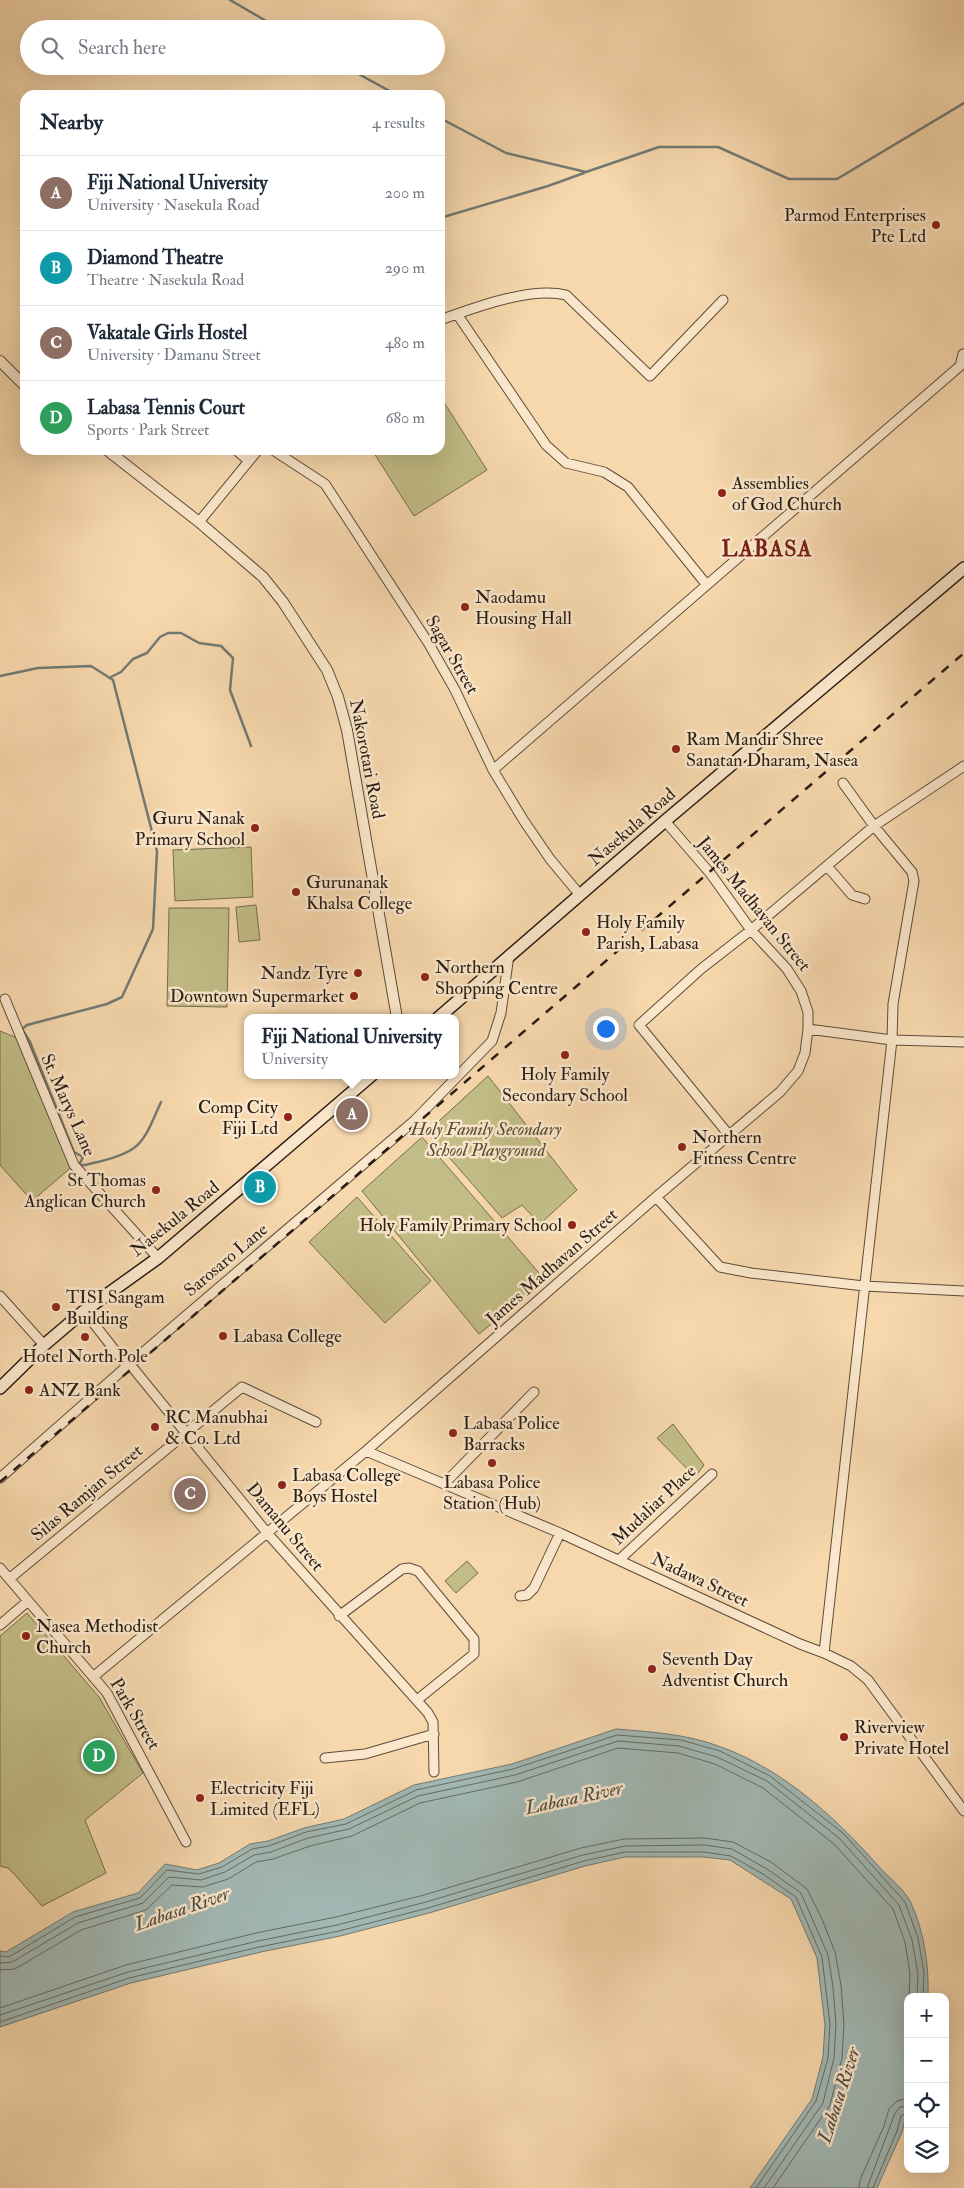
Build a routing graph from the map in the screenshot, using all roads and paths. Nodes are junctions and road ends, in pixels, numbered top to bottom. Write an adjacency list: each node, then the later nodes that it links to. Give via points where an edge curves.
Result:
1 (723, 300): 2 (street, via 650,376 566,295 555,292 523,295)
2 (458, 314): 3 (street); 15 (street, via 546,445 566,463 604,472 628,487)
3 (445, 318)
4 (963, 354): 6 (street)
5 (0, 362): 7 (street)
6 (962, 367): 15 (street)
7 (20, 381)
8 (113, 455): 13 (street, Nakorotari Road)
9 (242, 455): 12 (street)
10 (254, 455): 12 (street)
11 (281, 455): 17 (street, Sagar Street, via 325,484 429,644)
12 (249, 461): 13 (street)
13 (199, 522): 27 (street, Nakorotari Road, via 263,577 327,670 338,697 347,730)
14 (964, 568): 19 (main road, Nasekula Road)
15 (706, 584): 17 (street)
16 (964, 766): 20 (street)
17 (493, 770): 22 (street, Sagar Street, via 550,859)
18 (843, 783): 20 (street)
19 (665, 821): 22 (main road, Nasekula Road); 24 (street, James Madhavan Street, via 710,872)
20 (874, 826): 21 (street); 30 (street, via 912,872 914,881 895,995)
21 (827, 866): 23 (street, via 852,895); 24 (street)
22 (580, 895): 25 (main road, Nasekula Road)
23 (865, 899)
24 (751, 930): 29 (street, James Madhavan Street, via 802,991 808,1012); 35 (street, via 701,969 640,1025)
25 (509, 955): 28 (main road, Nasekula Road); 32 (street, Sarosaro Lane, via 501,1012 492,1041)
26 (5, 1000): 37 (street, St. Marys Lane, via 74,1164)
27 (396, 1014)
28 (443, 1014)
29 (808, 1029): 30 (street); 35 (street, James Madhavan Street, via 798,1071 780,1092)
30 (892, 1040): 31 (street); 38 (street)
31 (964, 1042)
32 (459, 1075)
33 (367, 1079): 37 (main road, Nasekula Road)
34 (455, 1079): 43 (street, Sarosaro Lane, via 414,1121)
35 (730, 1135): 36 (street, James Madhavan Street)
36 (656, 1197): 38 (street, via 720,1267); 48 (street, James Madhavan Street)
37 (158, 1258): 41 (main road, Nasekula Road)
38 (864, 1286): 39 (street); 61 (street)
39 (964, 1291)
40 (0, 1297): 42 (street)
41 (84, 1311): 42 (main road, Nasekula Road); 43 (street, Damanu Street)
42 (44, 1345): 44 (main road, Nasekula Road)
43 (126, 1366): 47 (street, Damanu Street, via 133,1368); 50 (street, Sarosaro Lane)
44 (0, 1388)
45 (534, 1392): 51 (street)
46 (316, 1422): 47 (street, Silas Ramjan Street, via 242,1387)
47 (186, 1432): 52 (street, Damanu Street); 56 (street, Silas Ramjan Street)
48 (366, 1451): 51 (street, Nadawa Street); 52 (street, James Madhavan Street)
49 (712, 1474): 54 (street, Mudaliar Place)
50 (0, 1478)
51 (445, 1483): 53 (street, Nadawa Street)
52 (268, 1534): 59 (street, Damanu Street); 62 (street, James Madhavan Street)
53 (560, 1534): 54 (street, Nadawa Street); 57 (street, via 534,1588 527,1595)
54 (619, 1560): 61 (street, Nadawa Street, via 792,1641)
55 (0, 1568): 56 (street, Park Street)
56 (9, 1579): 58 (street, Park Street)
57 (520, 1596)
58 (28, 1601): 60 (street); 62 (street, Park Street)
59 (339, 1616): 63 (street, Damanu Street); 63 (street, via 402,1569 418,1572 474,1639 476,1646 474,1654)
60 (0, 1625)
61 (824, 1652): 67 (street, Nadawa Street, via 851,1666 868,1680)
62 (93, 1677): 68 (street, Park Street, via 116,1707)
63 (418, 1700): 64 (street, Damanu Street, via 434,1722)
64 (434, 1734): 65 (street, via 365,1754); 66 (street, Damanu Street)
65 (325, 1758)
66 (434, 1772)
67 (964, 1811)
68 (186, 1842)

